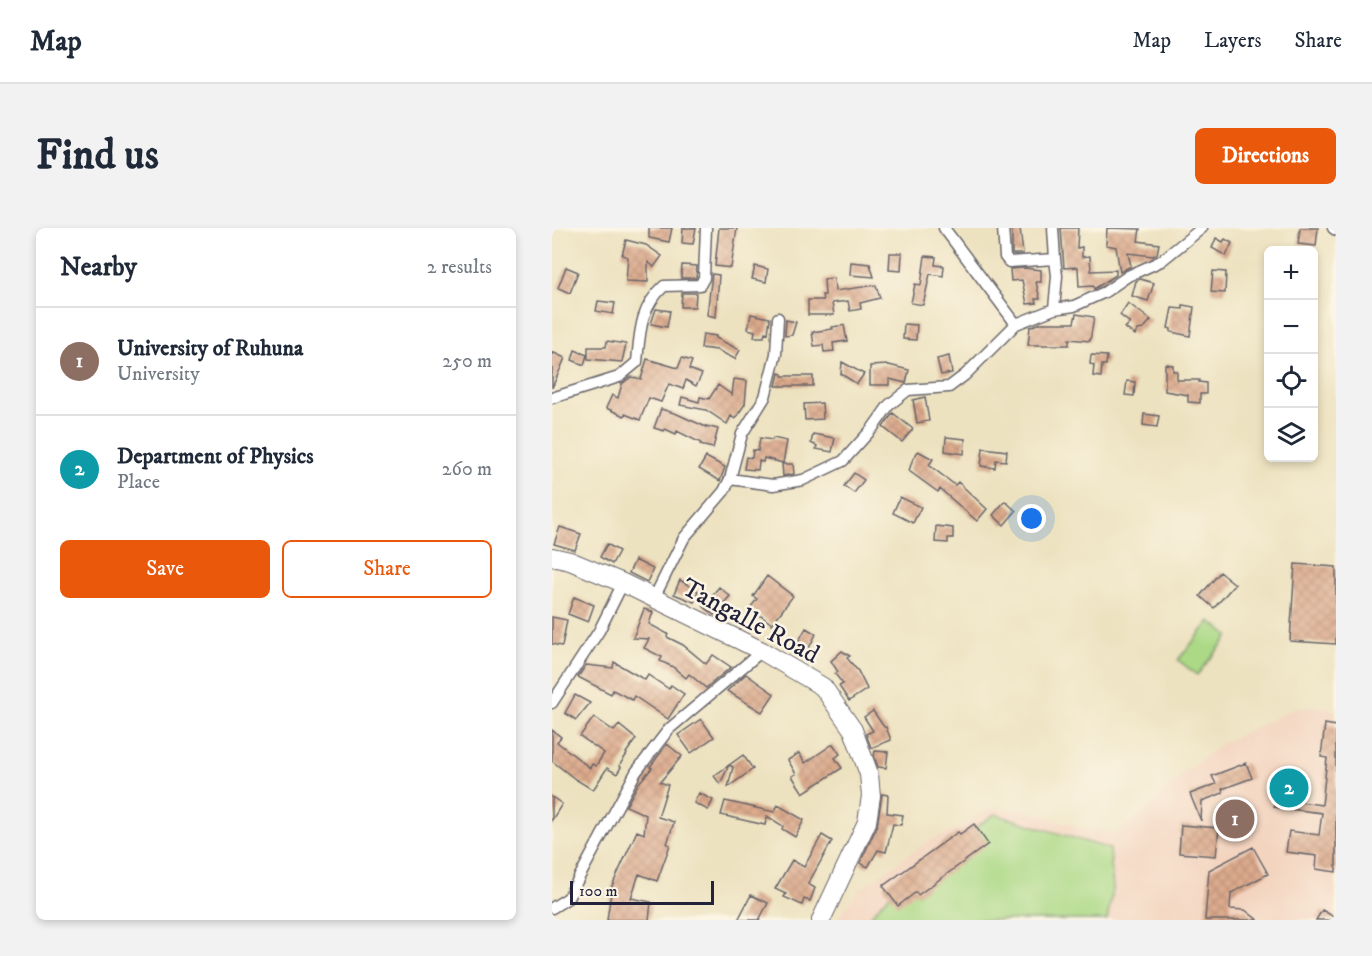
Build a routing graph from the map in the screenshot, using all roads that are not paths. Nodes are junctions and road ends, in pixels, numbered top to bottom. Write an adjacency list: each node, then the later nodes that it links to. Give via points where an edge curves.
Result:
1 (706, 228): 10 (street, via 704,278 700,285 664,286 653,296 641,319 637,362 619,377)
2 (944, 228): 9 (street)
3 (1003, 228): 6 (street, via 1005,257 1009,262)
4 (1053, 228): 6 (street)
5 (1202, 228): 7 (street, via 1161,261 1105,292 1074,306)
6 (1055, 259): 7 (street)
7 (1054, 309): 9 (street)
8 (778, 318): 11 (street, via 776,354 765,397 742,434)
9 (1016, 324): 11 (street, via 949,387 908,390 889,405 843,461 803,480 773,485)
10 (552, 398)
11 (730, 479): 14 (street, via 724,492 684,538)
12 (552, 557): 13 (highway, Tangalle Road)
13 (623, 583): 14 (highway, Tangalle Road); 16 (street, via 599,631)
14 (654, 598): 15 (highway, Tangalle Road)
15 (762, 651): 17 (street, via 669,729 636,772 568,898); 18 (highway, Tangalle Road, via 823,687 853,730 870,774 867,822)
16 (552, 703)
17 (552, 908)
18 (821, 920)

